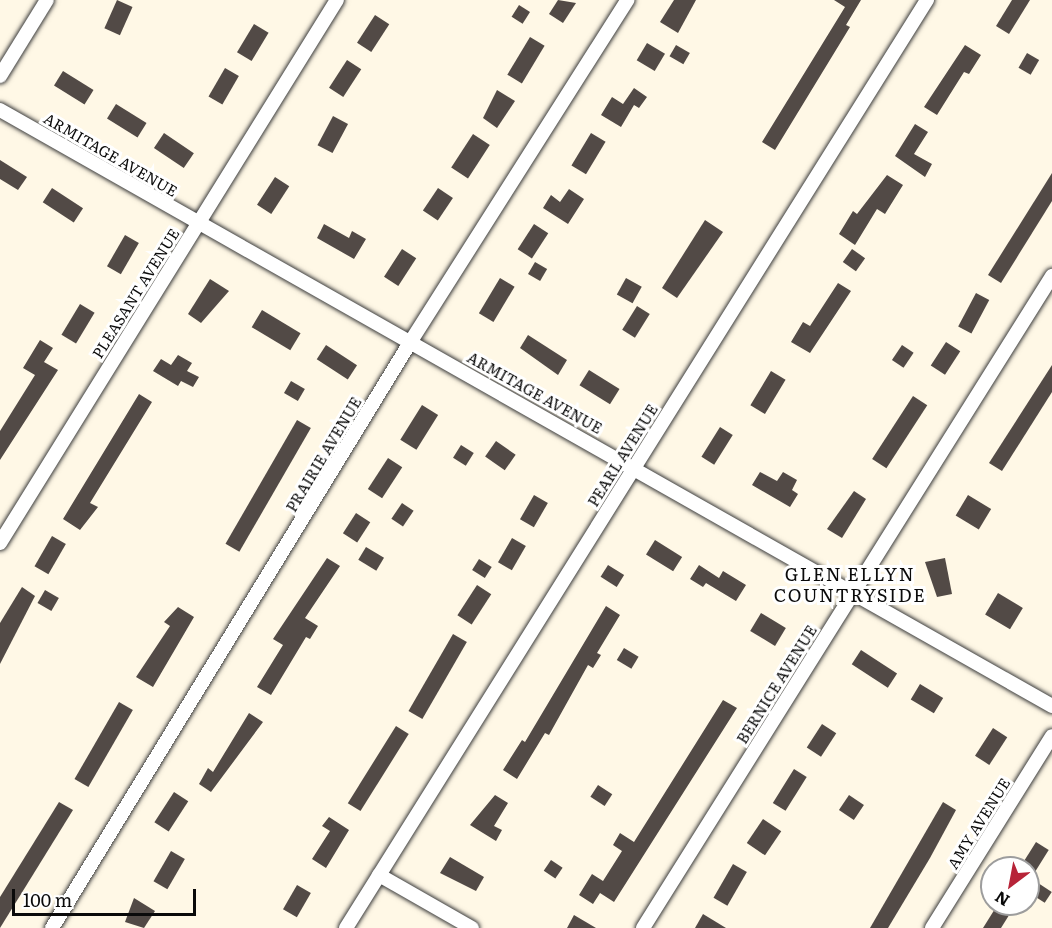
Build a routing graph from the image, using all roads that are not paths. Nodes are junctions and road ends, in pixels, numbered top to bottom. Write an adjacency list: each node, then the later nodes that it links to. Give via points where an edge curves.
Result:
1 (47, 0): 5 (street)
2 (337, 0): 7 (street, PLEASANT AVENUE)
3 (627, 0): 9 (street, PRAIRIE AVENUE)
4 (927, 0): 10 (street, PEARL AVENUE)
5 (0, 76)
6 (0, 110): 7 (street, ARMITAGE AVENUE)
7 (197, 222): 9 (street, ARMITAGE AVENUE); 11 (street, PLEASANT AVENUE)
8 (1052, 276): 12 (street, BERNICE AVENUE)
9 (411, 341): 10 (street, ARMITAGE AVENUE); 16 (street, PRAIRIE AVENUE)
10 (634, 467): 12 (street, ARMITAGE AVENUE); 15 (street, PEARL AVENUE)
11 (0, 543)
12 (853, 592): 13 (street, ARMITAGE AVENUE); 19 (street, BERNICE AVENUE)
13 (1052, 706)
14 (1052, 736): 20 (street, AMY AVENUE)
15 (379, 875): 17 (street, PEARL AVENUE); 18 (street)
16 (52, 928)
17 (346, 928)
18 (472, 928)
19 (643, 928)
20 (932, 928)

